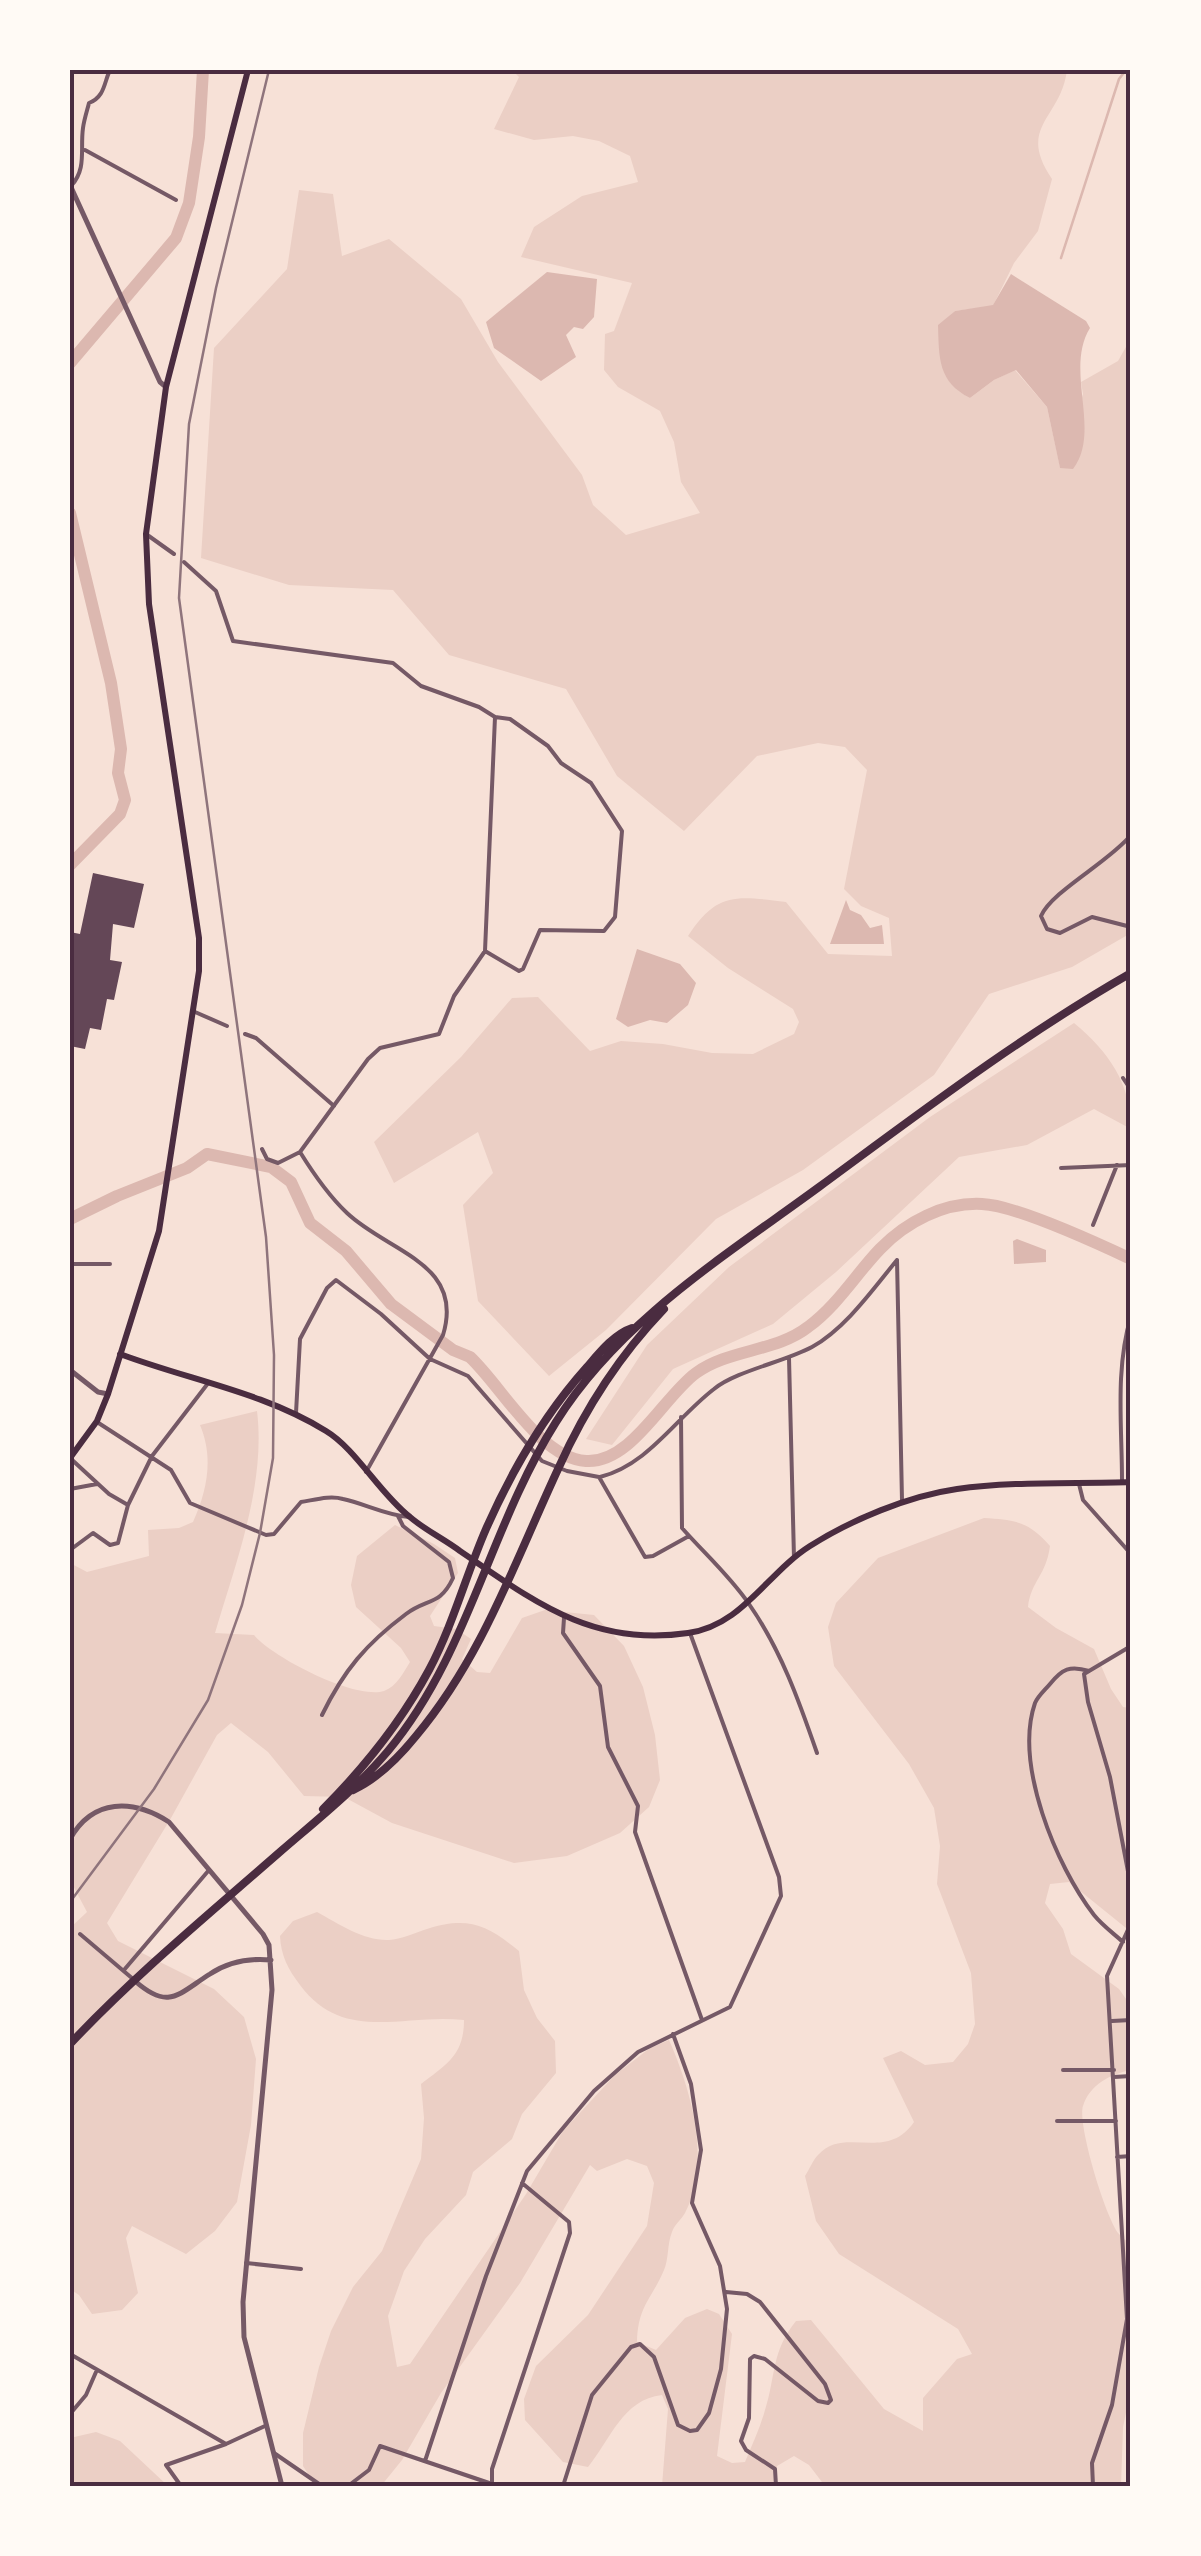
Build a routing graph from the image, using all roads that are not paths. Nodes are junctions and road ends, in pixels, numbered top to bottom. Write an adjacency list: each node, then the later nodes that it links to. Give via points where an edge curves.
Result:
1 (110, 70): 3 (street, via 107,85 90,103)
2 (248, 70): 7 (main road)
3 (85, 150): 4 (street); 5 (street)
4 (70, 186): 6 (street)
5 (176, 200)
6 (73, 201): 7 (street)
7 (166, 388): 8 (main road)
8 (146, 534): 9 (street); 16 (main road, via 149,604 200,938)
9 (174, 554)
10 (184, 562): 11 (street, via 216,590 233,641 393,663 422,686)
11 (495, 716): 14 (street); 14 (street, via 510,719 591,782 622,831 615,918 604,931 540,930 519,971)
12 (1131, 835): 13 (street, via 1041,916 1048,929 1060,932 1092,916)
13 (1131, 927)
14 (485, 951): 21 (street, via 454,996 439,1034 380,1048)
15 (1131, 973): 30 (highway, via 995,1057)
16 (194, 1012): 17 (street); 35 (main road, via 159,1231)
17 (228, 1026)
18 (245, 1034): 21 (street)
19 (1123, 1078): 20 (street)
20 (1131, 1090)
21 (334, 1106): 23 (street)
22 (262, 1148): 23 (street, via 278,1163)
23 (300, 1152): 37 (street, via 348,1214 430,1271 446,1298 447,1321)
24 (1117, 1165): 25 (street); 26 (street); 27 (street)
25 (1131, 1165)
26 (1060, 1168)
27 (1093, 1225)
28 (70, 1264): 29 (street)
29 (110, 1264)
30 (714, 1264): 33 (highway); 61 (highway, via 620,1358 574,1436)
31 (1131, 1316): 48 (street, via 1121,1379)
32 (70, 1326): 34 (street)
33 (638, 1326): 60 (highway, via 622,1332 547,1416); 69 (highway, via 556,1423 525,1476 453,1650 415,1716)
34 (70, 1347)
35 (120, 1354): 39 (main road); 40 (main road)
36 (789, 1358): 42 (street, via 718,1385); 52 (street, via 836,1329 897,1260); 59 (street)
37 (430, 1359): 41 (street, via 333,1280 300,1339); 46 (street); 47 (street, via 468,1376 542,1461)
38 (70, 1370): 40 (street)
39 (209, 1382): 41 (main road); 44 (street)
40 (108, 1394): 43 (main road)
41 (296, 1413): 46 (main road, via 331,1434)
42 (681, 1418): 47 (street, via 641,1457); 56 (street, via 682,1528)
43 (97, 1422): 44 (street); 45 (main road)
44 (152, 1456): 53 (street); 54 (street, via 174,1474 190,1503 266,1536 301,1502 344,1498)
45 (70, 1458): 49 (street)
46 (366, 1473): 55 (main road)
47 (599, 1477): 56 (street, via 644,1557)
48 (1127, 1482): 50 (main road)
49 (98, 1484): 51 (street); 53 (street)
50 (1079, 1484): 52 (main road, via 958,1489); 58 (street, via 1082,1500)
51 (70, 1489)
52 (902, 1501): 59 (main road)
53 (128, 1505): 57 (street, via 118,1543 92,1532)
54 (398, 1516): 55 (street); 67 (street, via 445,1557 453,1578 441,1598 410,1610 366,1647)
55 (409, 1517): 60 (main road)
56 (689, 1536): 62 (street)
57 (70, 1550)
58 (1131, 1554)
59 (794, 1558): 62 (main road)
60 (474, 1560): 61 (main road); 71 (highway, via 441,1646 404,1711 355,1777)
61 (509, 1584): 63 (main road); 69 (highway, via 445,1702 403,1752)
62 (748, 1603): 64 (main road); 68 (street, via 784,1663)
63 (564, 1618): 64 (main road, via 626,1634); 80 (street, via 563,1633 600,1686 608,1747 638,1806 635,1832)
64 (690, 1633): 80 (street, via 781,1896 734,2002)
65 (1131, 1646): 66 (street)
66 (1089, 1671): 73 (street, via 1085,1686); 76 (street, via 1062,1670 1036,1700 1028,1750 1066,1872 1096,1918)
67 (322, 1715)
68 (817, 1754)
69 (349, 1792): 71 (highway)
70 (70, 1839): 72 (street, via 89,1815 107,1806 146,1808 164,1818)
71 (284, 1848): 79 (highway)
72 (211, 1872): 77 (street, via 246,1911 269,1945); 78 (street)
73 (1131, 1887)
74 (1131, 1922): 76 (street)
75 (80, 1934): 78 (street)
76 (1123, 1942): 82 (street, via 1108,1976)
77 (271, 1960): 79 (street, via 233,1963 170,1998); 93 (street)
78 (124, 1970): 79 (street)
79 (135, 1981): 84 (highway)
80 (702, 2020): 83 (street)
81 (1131, 2020): 82 (street)
82 (1112, 2021): 86 (street)
83 (673, 2034): 92 (street, via 638,2052 594,2091); 95 (street, via 691,2084 701,2150 692,2203)
84 (70, 2044)
85 (1063, 2070): 86 (street)
86 (1114, 2074): 87 (street); 88 (street)
87 (1131, 2076)
88 (1116, 2121): 89 (street); 91 (street)
89 (1057, 2122)
90 (1131, 2156): 91 (street)
91 (1117, 2158): 96 (street)
92 (522, 2183): 103 (street); 105 (street, via 569,2222 570,2233 492,2469)
93 (245, 2263): 94 (street); 100 (street, via 244,2337)
94 (300, 2269)
95 (726, 2292): 110 (street, via 721,2370 704,2424 697,2430 678,2425 654,2356 636,2344 592,2395); 111 (street, via 760,2302 831,2400 818,2400 765,2360 750,2359 749,2418 741,2442 775,2469)
96 (1128, 2299): 112 (street, via 1112,2405 1092,2463)
97 (70, 2354): 98 (street)
98 (97, 2370): 99 (street); 101 (street)
99 (70, 2414)
100 (265, 2426): 101 (street); 102 (street)
101 (226, 2444): 106 (street, via 166,2465)
102 (274, 2453): 107 (street); 108 (street)
103 (425, 2461): 105 (street); 109 (street, via 380,2446 369,2470)
104 (1131, 2484): 113 (street)
105 (494, 2485)
106 (181, 2486)
107 (282, 2486)
108 (322, 2486)
109 (348, 2486)
110 (563, 2486)
111 (776, 2486)
112 (1093, 2486)
113 (1113, 2486)

